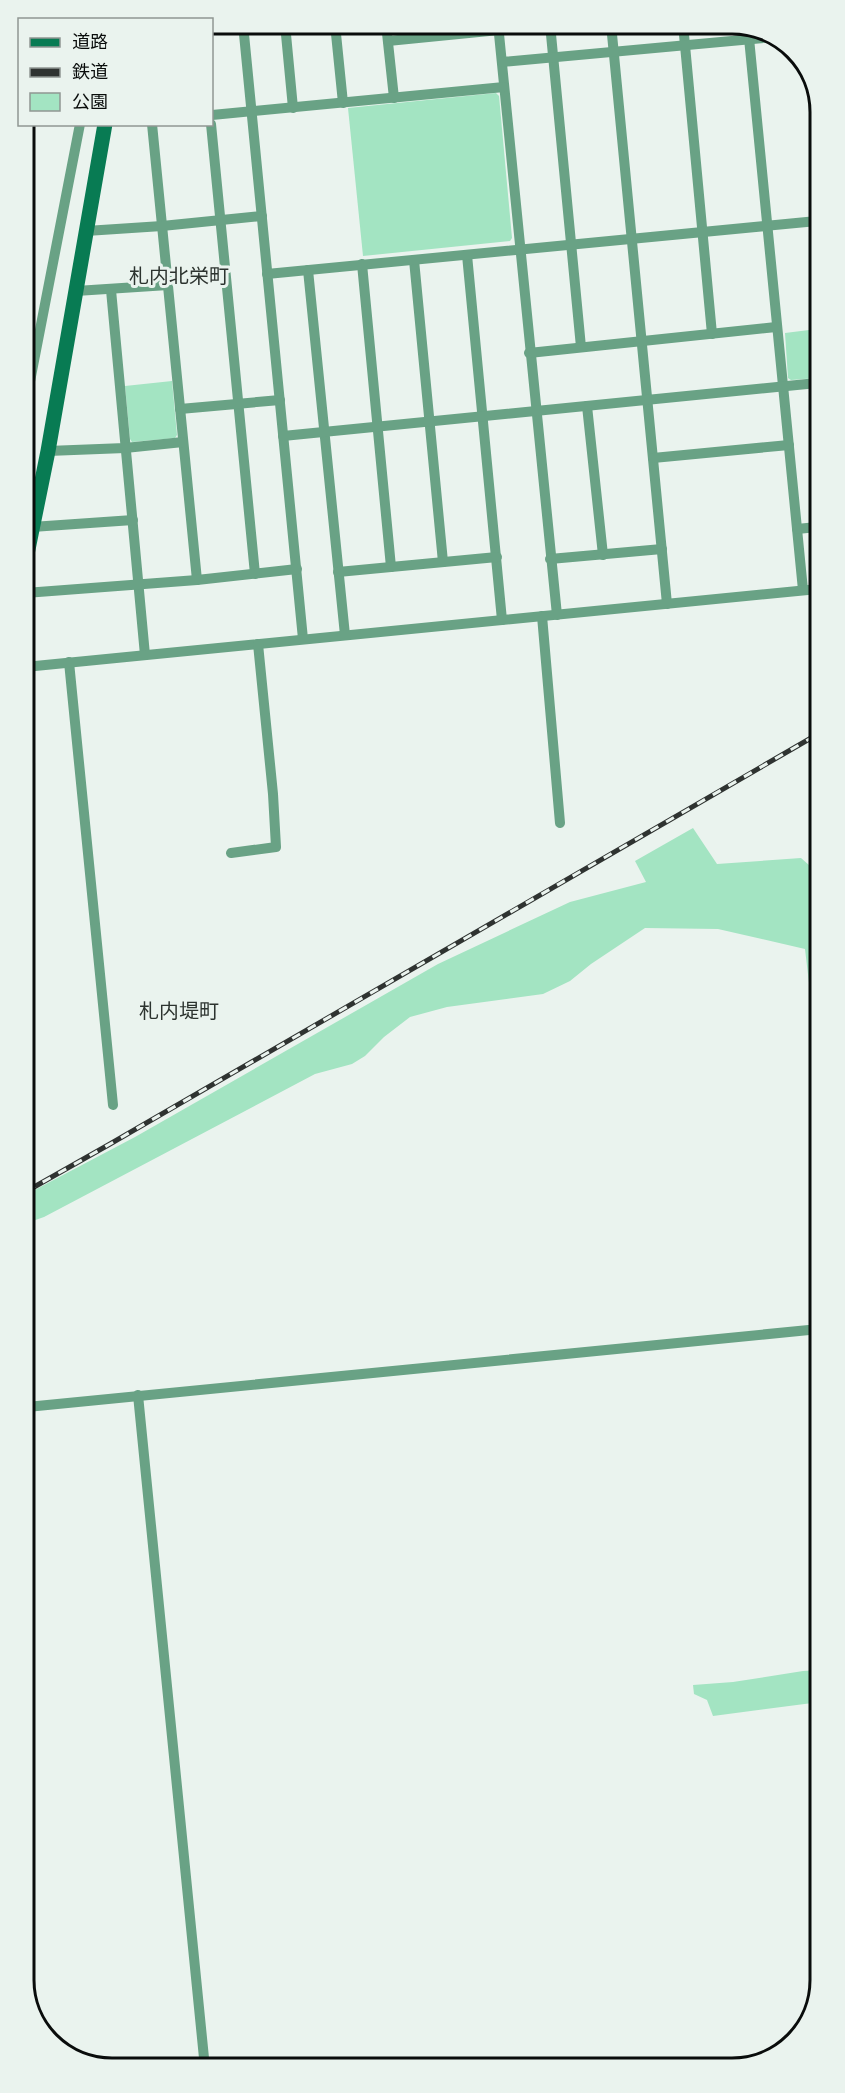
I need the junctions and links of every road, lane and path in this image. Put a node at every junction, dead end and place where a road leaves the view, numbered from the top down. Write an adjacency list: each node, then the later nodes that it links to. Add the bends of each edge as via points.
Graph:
1 (244, 35): 22 (street)
2 (286, 35): 21 (street)
3 (336, 35): 20 (street)
4 (387, 35): 13 (street)
5 (435, 35): 13 (street)
6 (499, 35): 17 (street)
7 (551, 35): 16 (street)
8 (612, 35): 15 (street)
9 (684, 35): 14 (street)
10 (749, 36): 12 (street)
11 (758, 39): 12 (street)
12 (749, 40): 14 (street); 32 (street)
13 (388, 41): 19 (street)
14 (685, 46): 15 (street); 34 (street)
15 (613, 52): 16 (street); 35 (street)
16 (553, 58): 17 (street); 36 (street)
17 (502, 62): 18 (street)
18 (504, 87): 19 (street); 37 (street)
19 (394, 98): 20 (street)
20 (343, 103): 21 (street)
21 (293, 108): 22 (street)
22 (252, 112): 23 (street); 28 (street)
23 (213, 116)
24 (81, 126): 51 (street)
25 (105, 126): 33 (street)
26 (152, 126): 31 (street)
27 (212, 126): 29 (street)
28 (262, 216): 29 (street); 42 (street)
29 (221, 221): 31 (street); 56 (street)
30 (810, 222): 32 (street)
31 (162, 226): 33 (street); 43 (street)
32 (768, 226): 34 (street); 46 (street)
33 (86, 231): 45 (street)
34 (702, 232): 35 (street); 47 (street)
35 (631, 239): 36 (street); 48 (street)
36 (572, 245): 37 (street); 49 (street)
37 (520, 250): 38 (street); 50 (street)
38 (467, 255): 39 (street); 60 (street)
39 (414, 260): 40 (street); 61 (street)
40 (362, 264): 41 (street); 62 (street)
41 (308, 270): 42 (street); 63 (street)
42 (267, 274): 54 (street)
43 (168, 285): 44 (street); 58 (street)
44 (111, 290): 45 (street); 67 (street)
45 (76, 291): 68 (street)
46 (776, 327): 47 (street); 53 (street)
47 (712, 334): 48 (street)
48 (641, 341): 49 (street); 55 (street)
49 (581, 347): 50 (street)
50 (529, 352): 59 (street)
51 (35, 356)
52 (810, 384): 53 (street)
53 (783, 387): 55 (street); 66 (street)
54 (280, 400): 56 (street); 64 (street)
55 (647, 400): 57 (street); 69 (street)
56 (238, 404): 58 (street); 83 (street)
57 (587, 406): 59 (street); 76 (street)
58 (180, 409): 65 (street)
59 (536, 411): 60 (street); 78 (street)
60 (483, 416): 61 (street); 77 (street)
61 (430, 421): 62 (street); 79 (street)
62 (377, 427): 63 (street); 80 (street)
63 (324, 432): 64 (street); 82 (street)
64 (283, 436): 81 (street)
65 (183, 442): 67 (street); 84 (street)
66 (789, 445): 69 (street); 74 (street)
67 (125, 448): 68 (street); 71 (street)
68 (48, 451): 70 (street)
69 (653, 458): 75 (street)
70 (35, 513)
71 (133, 520): 72 (street); 85 (street)
72 (35, 527)
73 (810, 528): 74 (street)
74 (797, 529): 86 (street)
75 (662, 549): 76 (street); 89 (street)
76 (603, 555): 78 (street)
77 (497, 557): 79 (street); 92 (street)
78 (550, 559): 90 (street)
79 (443, 562): 80 (street)
80 (391, 567): 82 (street)
81 (297, 569): 83 (street); 94 (street)
82 (338, 572): 93 (street)
83 (255, 574): 84 (street)
84 (197, 580): 85 (street)
85 (138, 585): 88 (street); 96 (street)
86 (803, 590): 87 (street); 89 (street)
87 (810, 590)
88 (35, 592)
89 (667, 604): 90 (street)
90 (557, 615): 91 (street)
91 (542, 616): 92 (street); 99 (street)
92 (502, 620): 93 (street)
93 (345, 635): 94 (street)
94 (303, 639): 95 (street)
95 (258, 644): 96 (street); 100 (street, via 276,847)
96 (145, 655): 97 (street)
97 (69, 662): 98 (street); 101 (street)
98 (35, 666)
99 (560, 823)
100 (231, 853)
101 (113, 1105)
102 (810, 1330): 103 (street)
103 (138, 1395): 104 (street); 105 (street)
104 (35, 1406)
105 (204, 2058)

